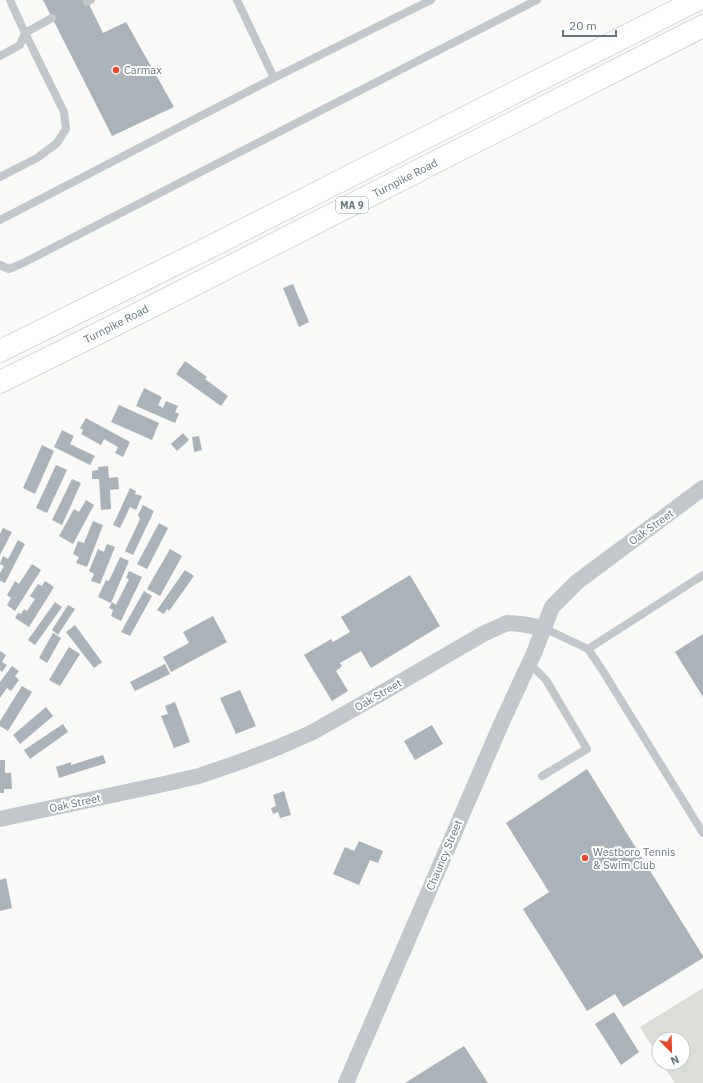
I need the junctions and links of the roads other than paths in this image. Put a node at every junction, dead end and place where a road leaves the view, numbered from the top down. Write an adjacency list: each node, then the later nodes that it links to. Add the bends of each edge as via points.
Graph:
1 (10, 0): 8 (lane)
2 (237, 0): 10 (lane)
3 (431, 0): 10 (lane)
4 (537, 0): 13 (lane, via 9,270)
5 (697, 0): 14 (highway, MA 9)
6 (52, 18): 8 (lane)
7 (703, 26): 15 (highway, Turnpike Road / MA 9)
8 (25, 33): 9 (lane, via 20,44); 11 (lane, via 64,112 66,129 57,143 37,158)
9 (0, 56)
10 (274, 78): 12 (lane)
11 (0, 177)
12 (0, 220)
13 (0, 265)
14 (0, 351)
15 (0, 382)
16 (703, 488): 18 (street, Oak Street, via 577,582 552,607)
17 (703, 574): 19 (lane)
18 (544, 628): 19 (lane); 20 (street, Chauncy Street); 22 (street, Oak Street, via 507,623 495,628 311,732 237,763 199,776)
19 (588, 649): 23 (lane)
20 (529, 663): 21 (lane, via 546,680 587,750); 24 (street, Chauncy Street)
21 (542, 776)
22 (0, 819)
23 (703, 833)
24 (346, 1083)

